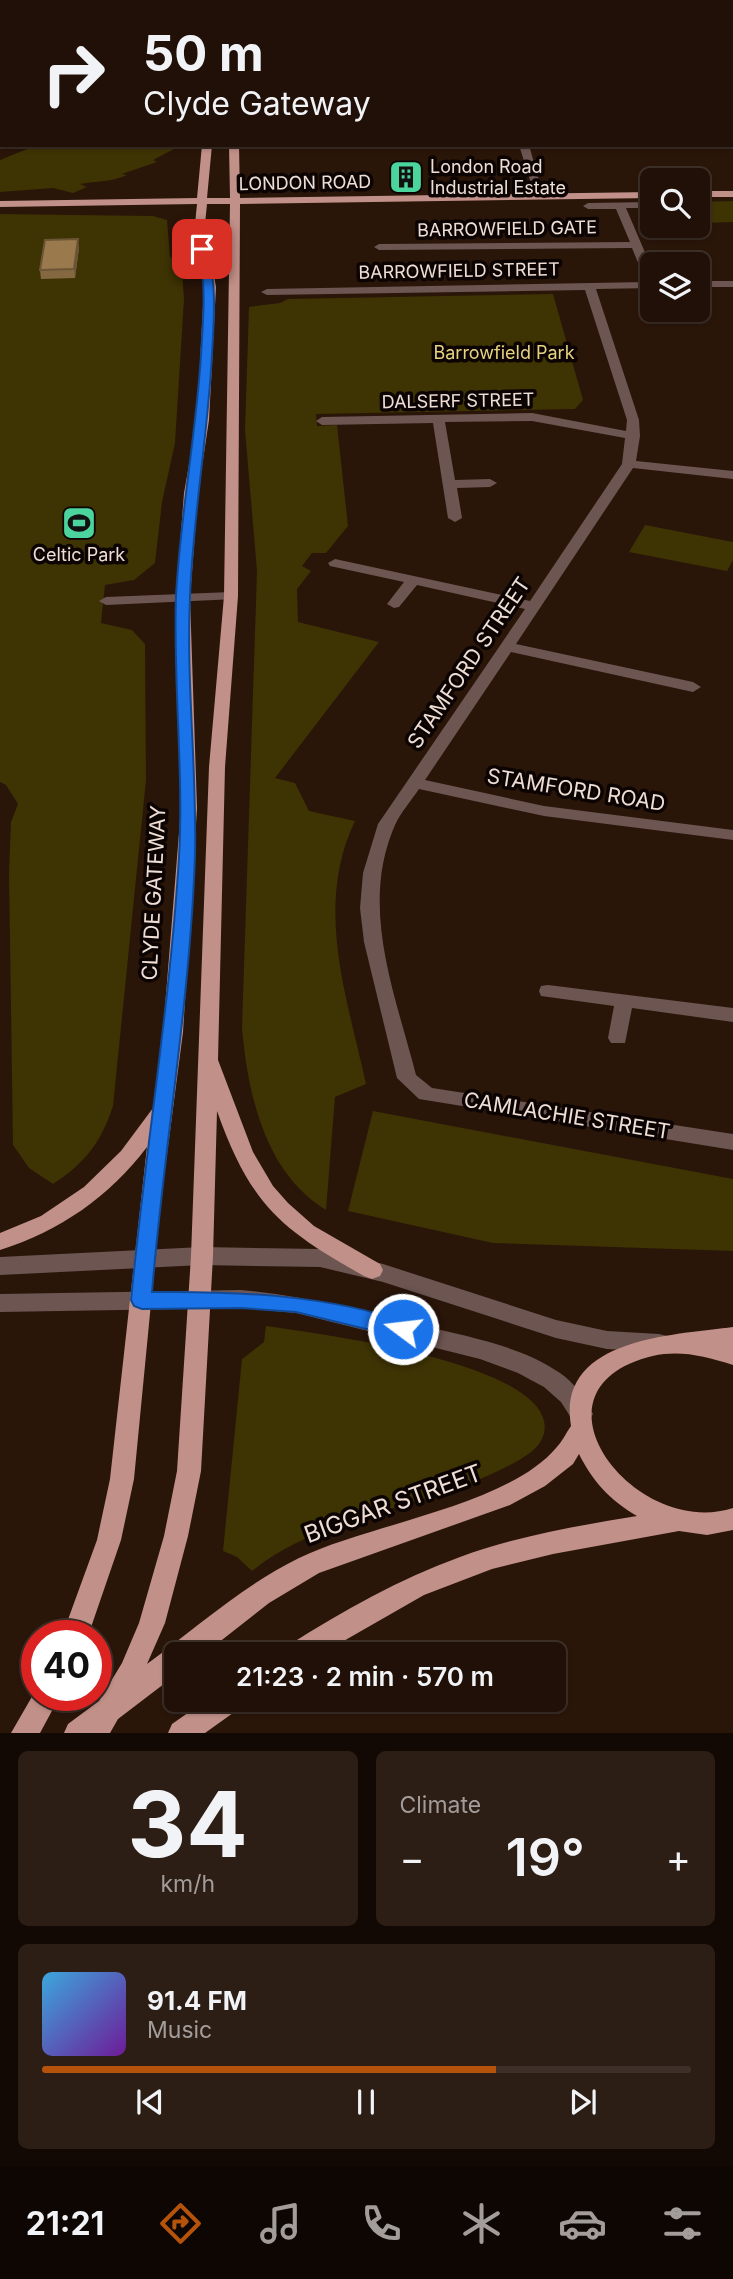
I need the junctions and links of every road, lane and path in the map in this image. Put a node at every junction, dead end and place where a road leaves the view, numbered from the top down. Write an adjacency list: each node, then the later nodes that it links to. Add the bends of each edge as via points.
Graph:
1 (207, 147): 8 (main road, CLYDE GATEWAY)
2 (234, 147): 9 (main road)
3 (525, 147): 7 (street)
4 (710, 194): 5 (main road)
5 (733, 194)
6 (640, 195): 7 (main road, LONDON ROAD)
7 (540, 196): 9 (main road, LONDON ROAD)
8 (201, 202): 9 (main road, LONDON ROAD); 10 (main road, LONDON ROAD); 33 (main road, CLYDE GATEWAY, via 202,249 210,287 203,420 191,493)
9 (235, 202): 32 (main road)
10 (0, 204)
11 (640, 205): 13 (street)
12 (588, 206): 13 (street)
13 (620, 206): 14 (street)
14 (636, 245): 15 (street, BARROWFIELD GATE); 16 (street)
15 (379, 247)
16 (640, 254)
17 (710, 284): 18 (street)
18 (733, 284)
19 (640, 285): 20 (street, BARROWFIELD STREET)
20 (589, 286): 21 (street, BARROWFIELD STREET); 24 (street, STAMFORD STREET, via 633,420)
21 (267, 292)
22 (438, 418): 23 (street, DALSERF STREET); 24 (street, DALSERF STREET, via 532,417); 28 (street)
23 (322, 421)
24 (634, 436): 25 (street, STAMFORD STREET)
25 (629, 464): 26 (street); 36 (street, STAMFORD STREET)
26 (733, 475)
27 (490, 483): 28 (street)
28 (449, 484): 29 (street)
29 (455, 518)
30 (335, 563): 31 (street)
31 (413, 580): 35 (street); 36 (street)
32 (231, 596): 33 (street); 45 (main road, via 218,767)
33 (183, 598): 34 (street); 47 (main road, CLYDE GATEWAY, via 187,855)
34 (106, 601)
35 (394, 604)
36 (533, 606): 37 (street, STAMFORD STREET)
37 (506, 646): 38 (street); 39 (street, STAMFORD STREET)
38 (693, 687)
39 (413, 783): 40 (street, STAMFORD ROAD, via 533,809); 46 (street, STAMFORD STREET, via 376,850 369,908 373,942)
40 (733, 835)
41 (548, 991): 42 (street)
42 (624, 1001): 43 (street); 44 (street)
43 (733, 1016)
44 (618, 1038)
45 (208, 1051): 50 (main road); 53 (main road, via 236,1137 259,1181 299,1226)
46 (407, 1078): 48 (street, CAMLACHIE STREET, via 426,1094)
47 (163, 1104): 49 (main road, via 141,1143 89,1196 54,1220); 51 (main road, CLYDE GATEWAY)
48 (733, 1142)
49 (0, 1242)
50 (202, 1256): 51 (street); 53 (street, via 320,1258); 54 (main road)
51 (145, 1258): 52 (street); 55 (main road, CLYDE GATEWAY)
52 (0, 1266)
53 (372, 1270): 59 (street, via 556,1329 607,1340)
54 (200, 1299): 55 (street); 61 (street, via 296,1304 482,1350 552,1380 569,1395); 70 (main road, via 188,1471 176,1536 152,1623)
55 (142, 1300): 56 (street); 66 (main road, CLYDE GATEWAY, via 122,1479 109,1540)
56 (0, 1303)
57 (733, 1336): 58 (main road)
58 (683, 1342): 59 (main road, BIGGAR STREET); 60 (main road)
59 (659, 1343): 61 (main road, BIGGAR STREET, via 612,1361 591,1385)
60 (733, 1356)
61 (581, 1422): 63 (main road, via 594,1466 608,1485 650,1514); 67 (main road, BIGGAR STREET, via 568,1453 528,1484 461,1513 356,1545 306,1566)
62 (733, 1519): 64 (main road)
63 (677, 1521): 64 (main road); 68 (main road, via 483,1561 386,1602)
64 (704, 1524): 65 (street)
65 (733, 1530)
66 (81, 1620)
67 (200, 1642)
68 (318, 1642)
69 (164, 1668): 70 (main road)
70 (112, 1707)
71 (38, 1711): 75 (main road)
72 (107, 1711): 76 (main road)
73 (110, 1711): 77 (main road)
74 (212, 1712): 78 (main road)
75 (25, 1733)
76 (78, 1733)
77 (96, 1733)
78 (182, 1733)

